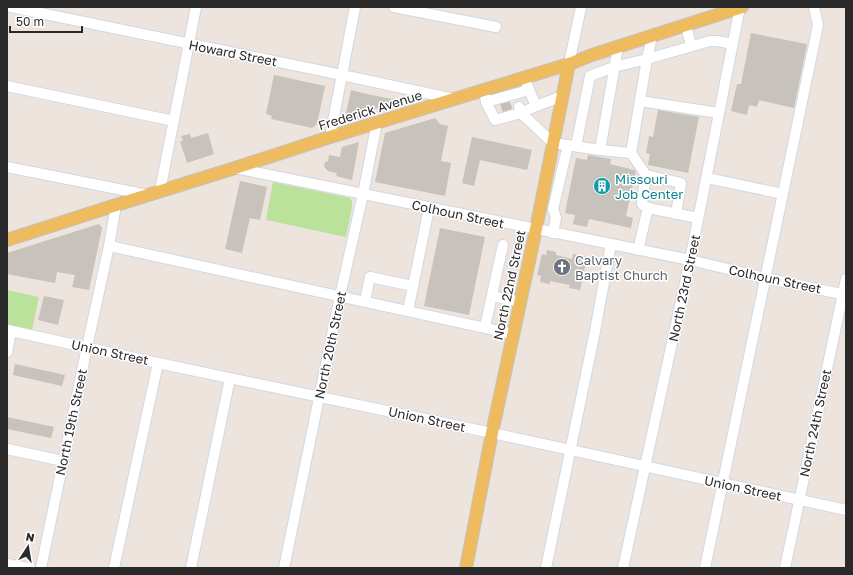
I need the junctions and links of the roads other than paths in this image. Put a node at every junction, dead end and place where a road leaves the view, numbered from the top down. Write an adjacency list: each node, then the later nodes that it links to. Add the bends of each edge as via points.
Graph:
1 (11, 7): 11 (street, Howard Street)
2 (196, 7): 11 (street)
3 (355, 7): 18 (street)
4 (394, 7): 9 (street)
5 (581, 7): 16 (street, North 22nd Street)
6 (741, 7): 8 (main road, Frederick Avenue); 12 (street, North 23rd Street)
7 (814, 7): 44 (street, via 818,26)
8 (686, 26): 10 (main road, Frederick Avenue); 13 (street)
9 (496, 27)
10 (652, 36): 14 (main road, Frederick Avenue); 15 (street)
11 (188, 44): 18 (street, Howard Street); 31 (street)
12 (733, 44): 13 (street, via 710,40); 30 (street, North 23rd Street)
13 (692, 46): 15 (street)
14 (618, 47): 16 (main road, Frederick Avenue); 17 (street)
15 (648, 59): 17 (street); 25 (street)
16 (569, 64): 19 (main road, Frederick Avenue); 23 (main road, North 22nd Street)
17 (614, 67): 35 (street, via 590,76); 36 (street)
18 (342, 75): 24 (street, Howard Street); 33 (street)
19 (525, 78): 21 (main road, Frederick Avenue); 22 (street)
20 (7, 86): 31 (street)
21 (484, 90): 24 (main road, Frederick Avenue); 26 (street)
22 (529, 90): 27 (street); 29 (street)
23 (563, 96): 29 (street); 34 (main road, North 22nd Street)
24 (454, 99): 32 (main road, Frederick Avenue)
25 (640, 101): 30 (street); 37 (street)
26 (486, 102): 28 (street); 28 (street, via 495,120)
27 (517, 103): 28 (street); 28 (street); 29 (street); 34 (street)
28 (506, 106)
29 (536, 106)
30 (720, 113): 41 (street, North 23rd Street)
31 (174, 121): 42 (street)
32 (377, 122): 33 (main road, Frederick Avenue); 43 (street, North 20th Street)
33 (330, 137): 39 (main road, Frederick Avenue)
34 (553, 143): 35 (street); 51 (main road, North 22nd Street)
35 (572, 146): 36 (street); 52 (street, via 553,209 556,218)
36 (600, 150): 37 (street)
37 (631, 153): 40 (street)
38 (7, 167): 45 (street)
39 (235, 168): 42 (main road, Frederick Avenue); 43 (street, Colhoun Street)
40 (646, 175): 48 (street, via 642,204); 49 (street, via 681,183)
41 (706, 178): 44 (street); 50 (street, North 23rd Street)
42 (160, 191): 45 (main road, Frederick Avenue)
43 (363, 194): 47 (street, Colhoun Street); 63 (street, North 20th Street)
44 (783, 194): 59 (street)
45 (148, 195): 46 (main road, Frederick Avenue)
46 (116, 205): 53 (main road, Frederick Avenue); 56 (street, North 19th Street)
47 (429, 208): 51 (street, Colhoun Street); 61 (street)
48 (648, 208): 49 (street); 57 (street)
49 (676, 214): 50 (street)
50 (698, 218): 58 (street, North 23rd Street)
51 (536, 229): 52 (street, Colhoun Street); 66 (main road, North 22nd Street)
52 (553, 233): 54 (street, Colhoun Street)
53 (7, 240)
54 (611, 244): 57 (street, Colhoun Street); 78 (street)
55 (503, 245): 64 (street)
56 (109, 246): 63 (street); 71 (street, North 19th Street)
57 (638, 250): 58 (street, Colhoun Street)
58 (690, 260): 59 (street, Colhoun Street); 80 (street, North 23rd Street)
59 (765, 278): 62 (street, Colhoun Street); 81 (street)
60 (846, 279): 62 (street, North 24th Street)
61 (413, 286): 65 (street, via 370,277); 67 (street)
62 (844, 294): 82 (street, North 24th Street)
63 (340, 296): 65 (street); 75 (street, North 20th Street)
64 (492, 296): 66 (street); 68 (street)
65 (365, 301): 67 (street)
66 (520, 302): 70 (main road, North 22nd Street)
67 (408, 311): 68 (street)
68 (485, 328): 70 (street)
69 (9, 330): 71 (street, Union Street); 72 (street)
70 (513, 334): 76 (main road, North 22nd Street)
71 (86, 347): 73 (street, Union Street); 79 (street, North 19th Street)
72 (7, 352)
73 (158, 363): 74 (street, Union Street); 87 (street)
74 (230, 378): 75 (street, Union Street); 88 (street)
75 (319, 397): 76 (street, Union Street); 89 (street, North 20th Street)
76 (492, 433): 78 (street, Union Street); 90 (main road, North 22nd Street)
77 (7, 449): 79 (street)
78 (570, 450): 80 (street, Union Street); 91 (street)
79 (63, 461): 86 (street, North 19th Street)
80 (645, 467): 81 (street, Union Street); 92 (street, North 23rd Street)
81 (722, 484): 82 (street, Union Street); 93 (street)
82 (799, 500): 83 (street, Union Street); 94 (street, North 24th Street)
83 (846, 510)
84 (7, 564): 85 (street)
85 (28, 568)
86 (41, 568)
87 (114, 568)
88 (190, 568)
89 (284, 568)
90 (466, 568)
91 (546, 568)
92 (623, 568)
93 (705, 568)
94 (785, 568)

